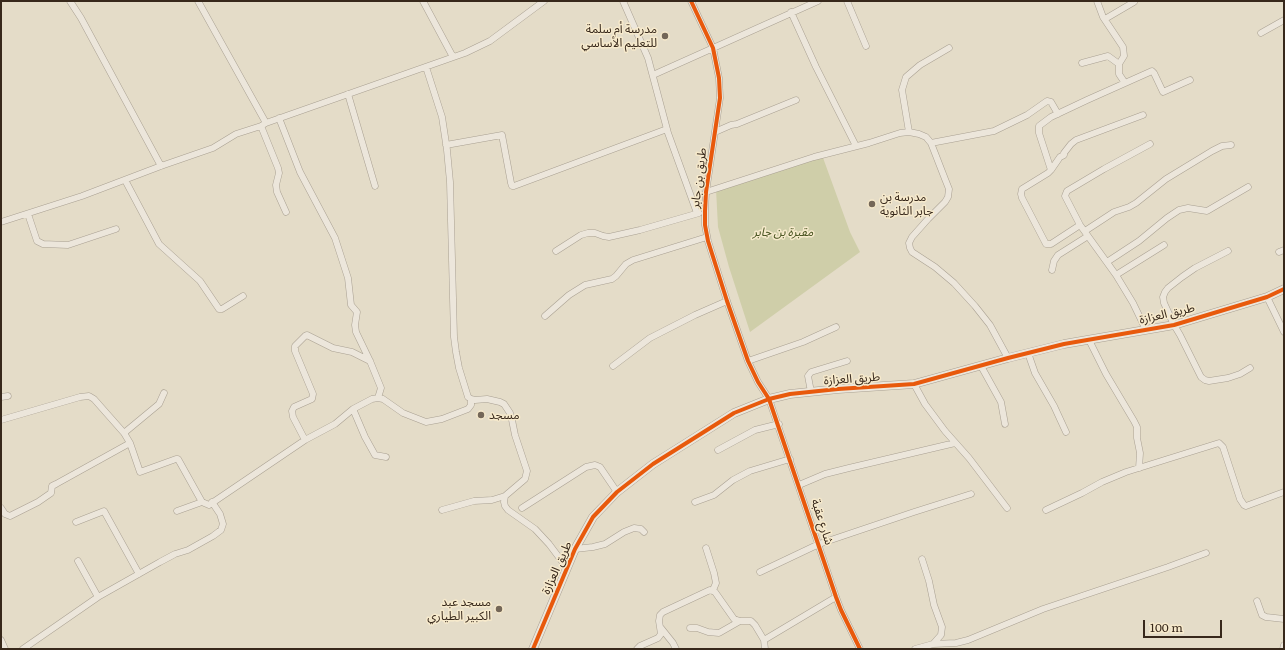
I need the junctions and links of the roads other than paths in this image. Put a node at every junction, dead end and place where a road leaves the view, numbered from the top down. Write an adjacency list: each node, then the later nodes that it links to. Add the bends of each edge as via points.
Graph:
1 (70, 1): 39 (street)
2 (198, 1): 30 (street)
3 (423, 1): 18 (street)
4 (544, 1): 18 (street, via 490,41)
5 (624, 1): 22 (street)
6 (692, 1): 16 (street, طريق بن جابر)
7 (818, 1): 11 (street)
8 (847, 1): 15 (street)
9 (1097, 1): 12 (street)
10 (1134, 2): 12 (street)
11 (791, 12): 16 (street); 38 (street)
12 (1105, 19): 20 (street, via 1123,47 1124,56)
13 (1284, 20): 14 (street)
14 (1261, 33)
15 (866, 46)
16 (713, 48): 22 (street); 32 (street, طريق بن جابر, via 720,89)
17 (949, 48): 33 (street, via 920,65 906,78 902,90)
18 (454, 57): 21 (street)
19 (1082, 63): 20 (street, via 1108,56)
20 (1119, 64): 24 (street, via 1119,74)
21 (426, 67): 25 (street); 37 (street, via 442,117)
22 (653, 75): 31 (street)
23 (1190, 80): 24 (street, via 1165,92 1162,91 1152,71)
24 (1125, 83): 27 (street)
25 (348, 94): 29 (street); 42 (street)
26 (796, 100): 32 (street)
27 (1058, 114): 34 (street, via 1051,102 1047,101 1027,115 994,131); 40 (street, via 1038,128)
28 (1143, 115): 40 (street, via 1076,140)
29 (279, 118): 30 (street); 72 (street, via 300,172 335,238 356,312 356,332)
30 (264, 124): 39 (street, via 236,134 213,148); 46 (street, via 278,168 277,192)
31 (667, 129): 37 (street, via 514,186 511,184 502,135); 47 (street)
32 (715, 132): 44 (street, طريق بن جابر)
33 (909, 132): 34 (street, via 926,137); 38 (street)
34 (931, 143): 71 (street, via 948,189 948,197 912,237 909,242 910,248 954,283 975,306 990,325)
35 (1150, 144): 50 (street, via 1067,191 1066,199)
36 (1231, 144): 52 (street, via 1212,151 1166,180 1136,203 1114,212)
37 (446, 146): 83 (street, via 456,352 468,397)
38 (856, 146): 44 (street)
39 (161, 166): 41 (street)
40 (1051, 170): 50 (street, via 1021,192 1043,241 1051,244)
41 (125, 180): 48 (street); 61 (street, via 160,244 200,281 219,309)
42 (375, 186)
43 (1248, 187): 57 (street, via 1207,211 1188,208 1179,210)
44 (706, 192): 45 (street, طريق بن جابر)
45 (705, 211): 47 (street); 53 (street, طريق بن جابر, via 704,225)
46 (286, 212)
47 (697, 213): 55 (street, via 610,237 588,233)
48 (28, 214): 49 (street); 51 (street, via 37,241 43,244 68,245)
49 (1, 222)
50 (1080, 225): 52 (street)
51 (116, 229)
52 (1087, 233): 57 (street); 58 (street, via 1058,255)
53 (707, 237): 63 (street, طريق بن جابر); 64 (street, via 633,260 616,276 585,286 569,295)
54 (1164, 245): 59 (street)
55 (556, 251)
56 (1228, 251): 65 (street, via 1191,271 1165,292 1164,303)
57 (1107, 262): 59 (street)
58 (1052, 270)
59 (1116, 275): 67 (street)
60 (1284, 289): 62 (street, طريق العزازة)
61 (243, 296)
62 (1267, 297): 65 (street, طريق العزازة); 68 (street)
63 (727, 301): 73 (street, طريق بن جابر); 75 (street, via 650,338)
64 (545, 316)
65 (1174, 325): 67 (street, طريق العزازة); 77 (street, via 1201,377 1205,380 1228,378)
66 (836, 327): 73 (street, via 803,342)
67 (1146, 330): 69 (street, طريق العزازة)
68 (1284, 332)
69 (1089, 340): 70 (street, طريق العزازة); 96 (street, via 1137,427)
70 (1028, 353): 71 (street, طريق العزازة); 88 (street)
71 (1008, 358): 76 (street, طريق العزازة)
72 (370, 361): 81 (street, via 381,388); 90 (street, via 352,352 333,348 307,335 294,346 313,394 312,399 294,407 292,411)
73 (748, 361): 82 (street, طريق بن جابر, via 758,382)
74 (847, 362): 79 (street, via 811,372 808,376)
75 (613, 366)
76 (981, 366): 78 (street, طريق العزازة); 87 (street, via 1001,402)
77 (1250, 368)
78 (914, 384): 79 (street, طريق العزازة); 92 (street, via 925,404)
79 (811, 392): 82 (street, طريق العزازة)
80 (164, 393): 89 (street, via 159,404)
81 (378, 398): 83 (street, via 403,413 426,422 468,409); 84 (street)
82 (770, 398): 86 (street, شارع عقبة); 98 (street, طريق العزازة, via 734,414 653,464)
83 (471, 399): 101 (street, via 500,402 510,413 527,471 526,479)
84 (353, 410): 90 (street, via 335,424); 94 (street, via 375,455)
85 (1, 420): 89 (street, via 89,396)
86 (779, 424): 93 (street, via 755,430); 95 (street, شارع عقبة)
87 (1005, 424)
88 (1066, 432)
89 (124, 433): 91 (street)
90 (305, 440): 103 (street)
91 (130, 443): 102 (street, via 140,472 178,459); 105 (street, via 52,486 51,493 38,502 10,516)
92 (955, 443): 97 (street, via 825,474); 107 (street)
93 (718, 450)
94 (386, 457)
95 (790, 459): 97 (street, شارع عقبة); 104 (street, via 750,471 714,495)
96 (1139, 468): 99 (street, via 1219,443 1223,446 1244,505); 109 (street, via 1102,482)
97 (799, 485): 113 (street, شارع عقبة)
98 (616, 492): 106 (street, via 600,466 595,465 586,467); 115 (street, طريق العزازة, via 593,517)
99 (1284, 492)
100 (971, 494): 113 (street)
101 (505, 496): 108 (street); 119 (street, via 504,502 508,510 535,530)
102 (202, 502): 103 (street, via 209,505); 110 (street)
103 (212, 502): 121 (street, via 220,514 223,524 221,530 188,550 175,554)
104 (695, 502)
105 (1, 508)
106 (522, 508)
107 (1006, 508)
108 (442, 510)
109 (1046, 510)
110 (177, 511)
111 (76, 522): 121 (street, via 104,510)
112 (644, 532): 115 (street, via 634,528 604,544)
113 (819, 544): 120 (street); 124 (street, شارع عقبة)
114 (706, 548): 122 (street, via 716,583)
115 (575, 549): 119 (street, طريق العزازة)
116 (1206, 553): 132 (street, via 1043,609 968,640)
117 (922, 559): 132 (street, via 942,626 941,635)
118 (78, 561): 123 (street)
119 (567, 568): 136 (street, طريق العزازة)
120 (760, 572)
121 (138, 574): 123 (street)
122 (713, 590): 127 (street, via 734,619); 128 (street, via 663,612 659,621)
123 (98, 597): 135 (street)
124 (836, 597): 131 (street); 140 (street, شارع عقبة)
125 (1257, 601): 126 (street, via 1262,615)
126 (1284, 619)
127 (740, 621): 129 (street, via 719,633); 131 (street, via 751,621)
128 (661, 628): 137 (street, via 658,638); 138 (street)
129 (690, 628)
130 (1, 640): 134 (street)
131 (764, 640): 139 (street)
132 (933, 644): 141 (street)
133 (1284, 645): 142 (street)
134 (4, 649)
135 (22, 649)
136 (533, 649)
137 (636, 649)
138 (676, 649)
139 (765, 649)
140 (860, 649)
141 (915, 649)
142 (1283, 649)

